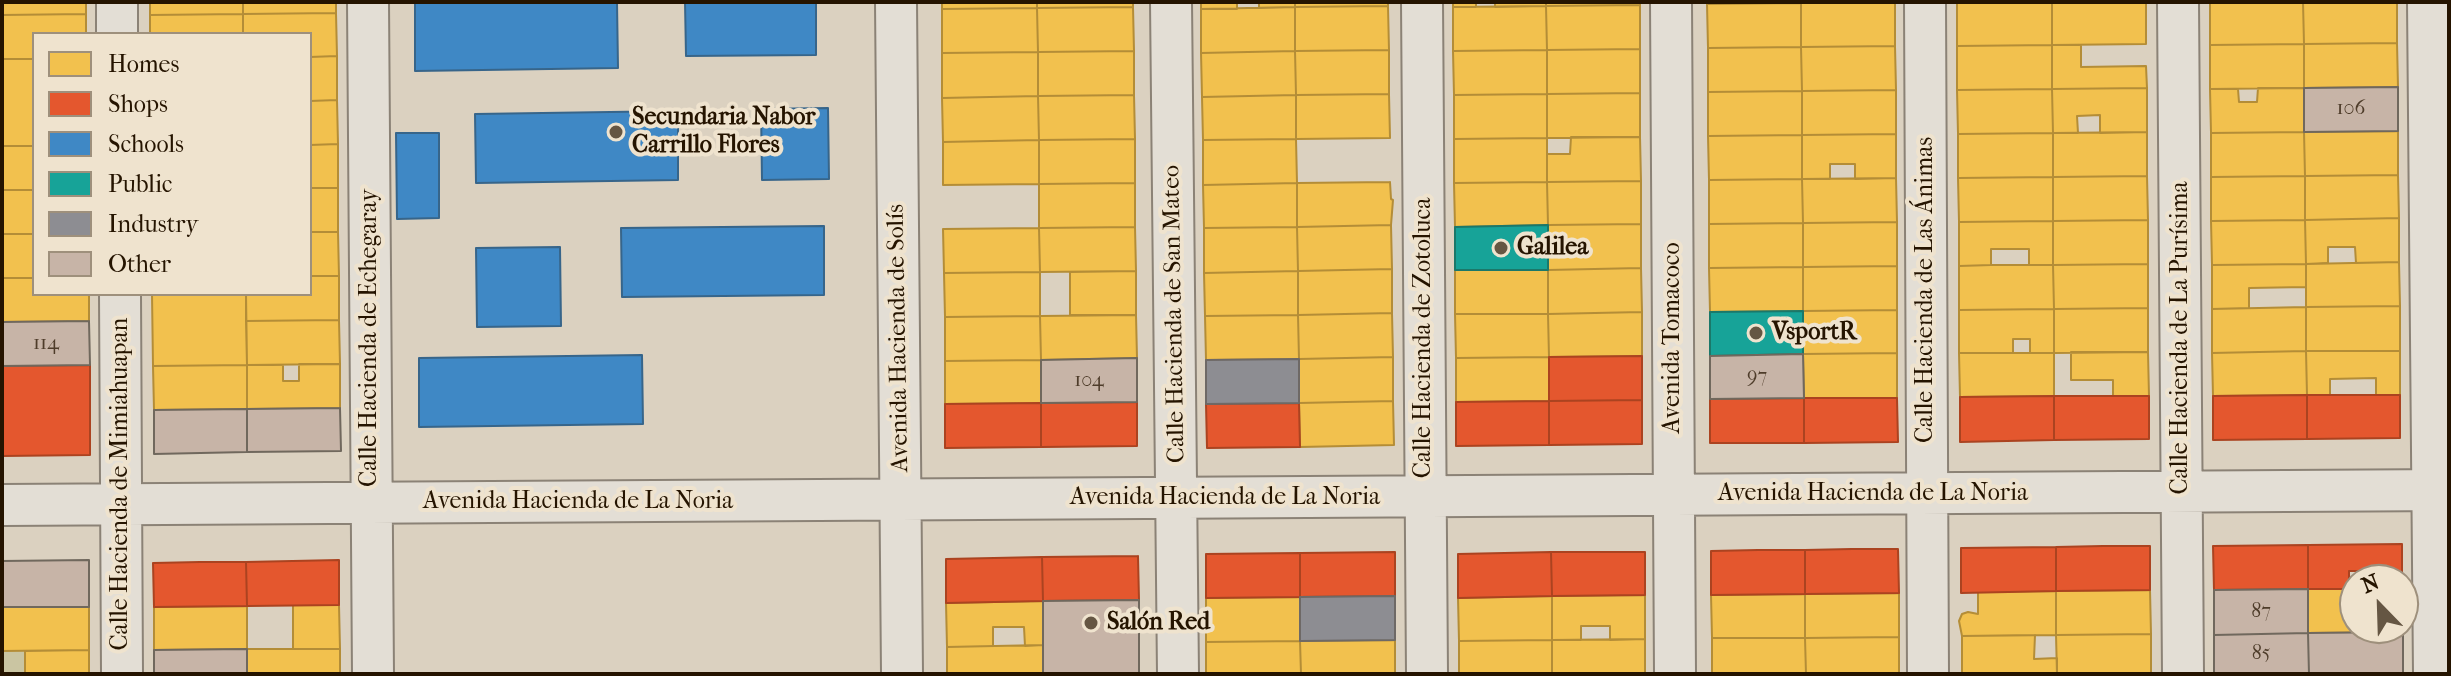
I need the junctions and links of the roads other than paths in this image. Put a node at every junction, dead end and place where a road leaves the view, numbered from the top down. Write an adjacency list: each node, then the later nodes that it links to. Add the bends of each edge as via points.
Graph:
1 (117, 2): 10 (street)
2 (368, 2): 19 (street, Calle Hacienda de Echegaray)
3 (896, 2): 18 (street, Avenida Hacienda de Solís)
4 (1171, 2): 17 (street, Calle Hacienda de San Mateo)
5 (1422, 2): 16 (street, Calle Hacienda de Zotoluca)
6 (1671, 2): 15 (street, Avenida Tomacoco)
7 (1925, 2): 14 (street, Calle Hacienda de Las Ánimas)
8 (2178, 2): 13 (street, Calle Hacienda de La Purísima)
9 (2428, 2): 12 (street)
10 (117, 32)
11 (120, 296): 20 (street, Calle Hacienda de Mimiahuapan)
12 (2440, 490): 13 (street, Avenida Hacienda de La Noria); 30 (street)
13 (2182, 492): 14 (street, Avenida Hacienda de La Noria); 29 (street, Calle Hacienda de La Purísima)
14 (1928, 494): 15 (street, Avenida Hacienda de La Noria); 28 (street, Calle Hacienda de Las Ánimas)
15 (1674, 495): 16 (street, Avenida Hacienda de La Noria); 27 (street, Avenida Tomacoco)
16 (1425, 496): 17 (street, Avenida Hacienda de La Noria); 26 (street, Calle Hacienda de Zotoluca)
17 (1177, 498): 18 (street, Avenida Hacienda de La Noria); 25 (street, Calle Hacienda de San Mateo)
18 (900, 500): 19 (street, Avenida Hacienda de La Noria); 24 (street, Avenida Hacienda de Solís)
19 (371, 503): 20 (street, Avenida Hacienda de La Noria); 23 (street, Calle Hacienda de Echegaray)
20 (122, 504): 21 (street, Avenida Hacienda de La Noria); 22 (street, Calle Hacienda de Mimiahuapan)
21 (2, 505)
22 (122, 674)
23 (373, 674)
24 (902, 674)
25 (1178, 674)
26 (1427, 674)
27 (1675, 674)
28 (1928, 674)
29 (2183, 674)
30 (2434, 674)

